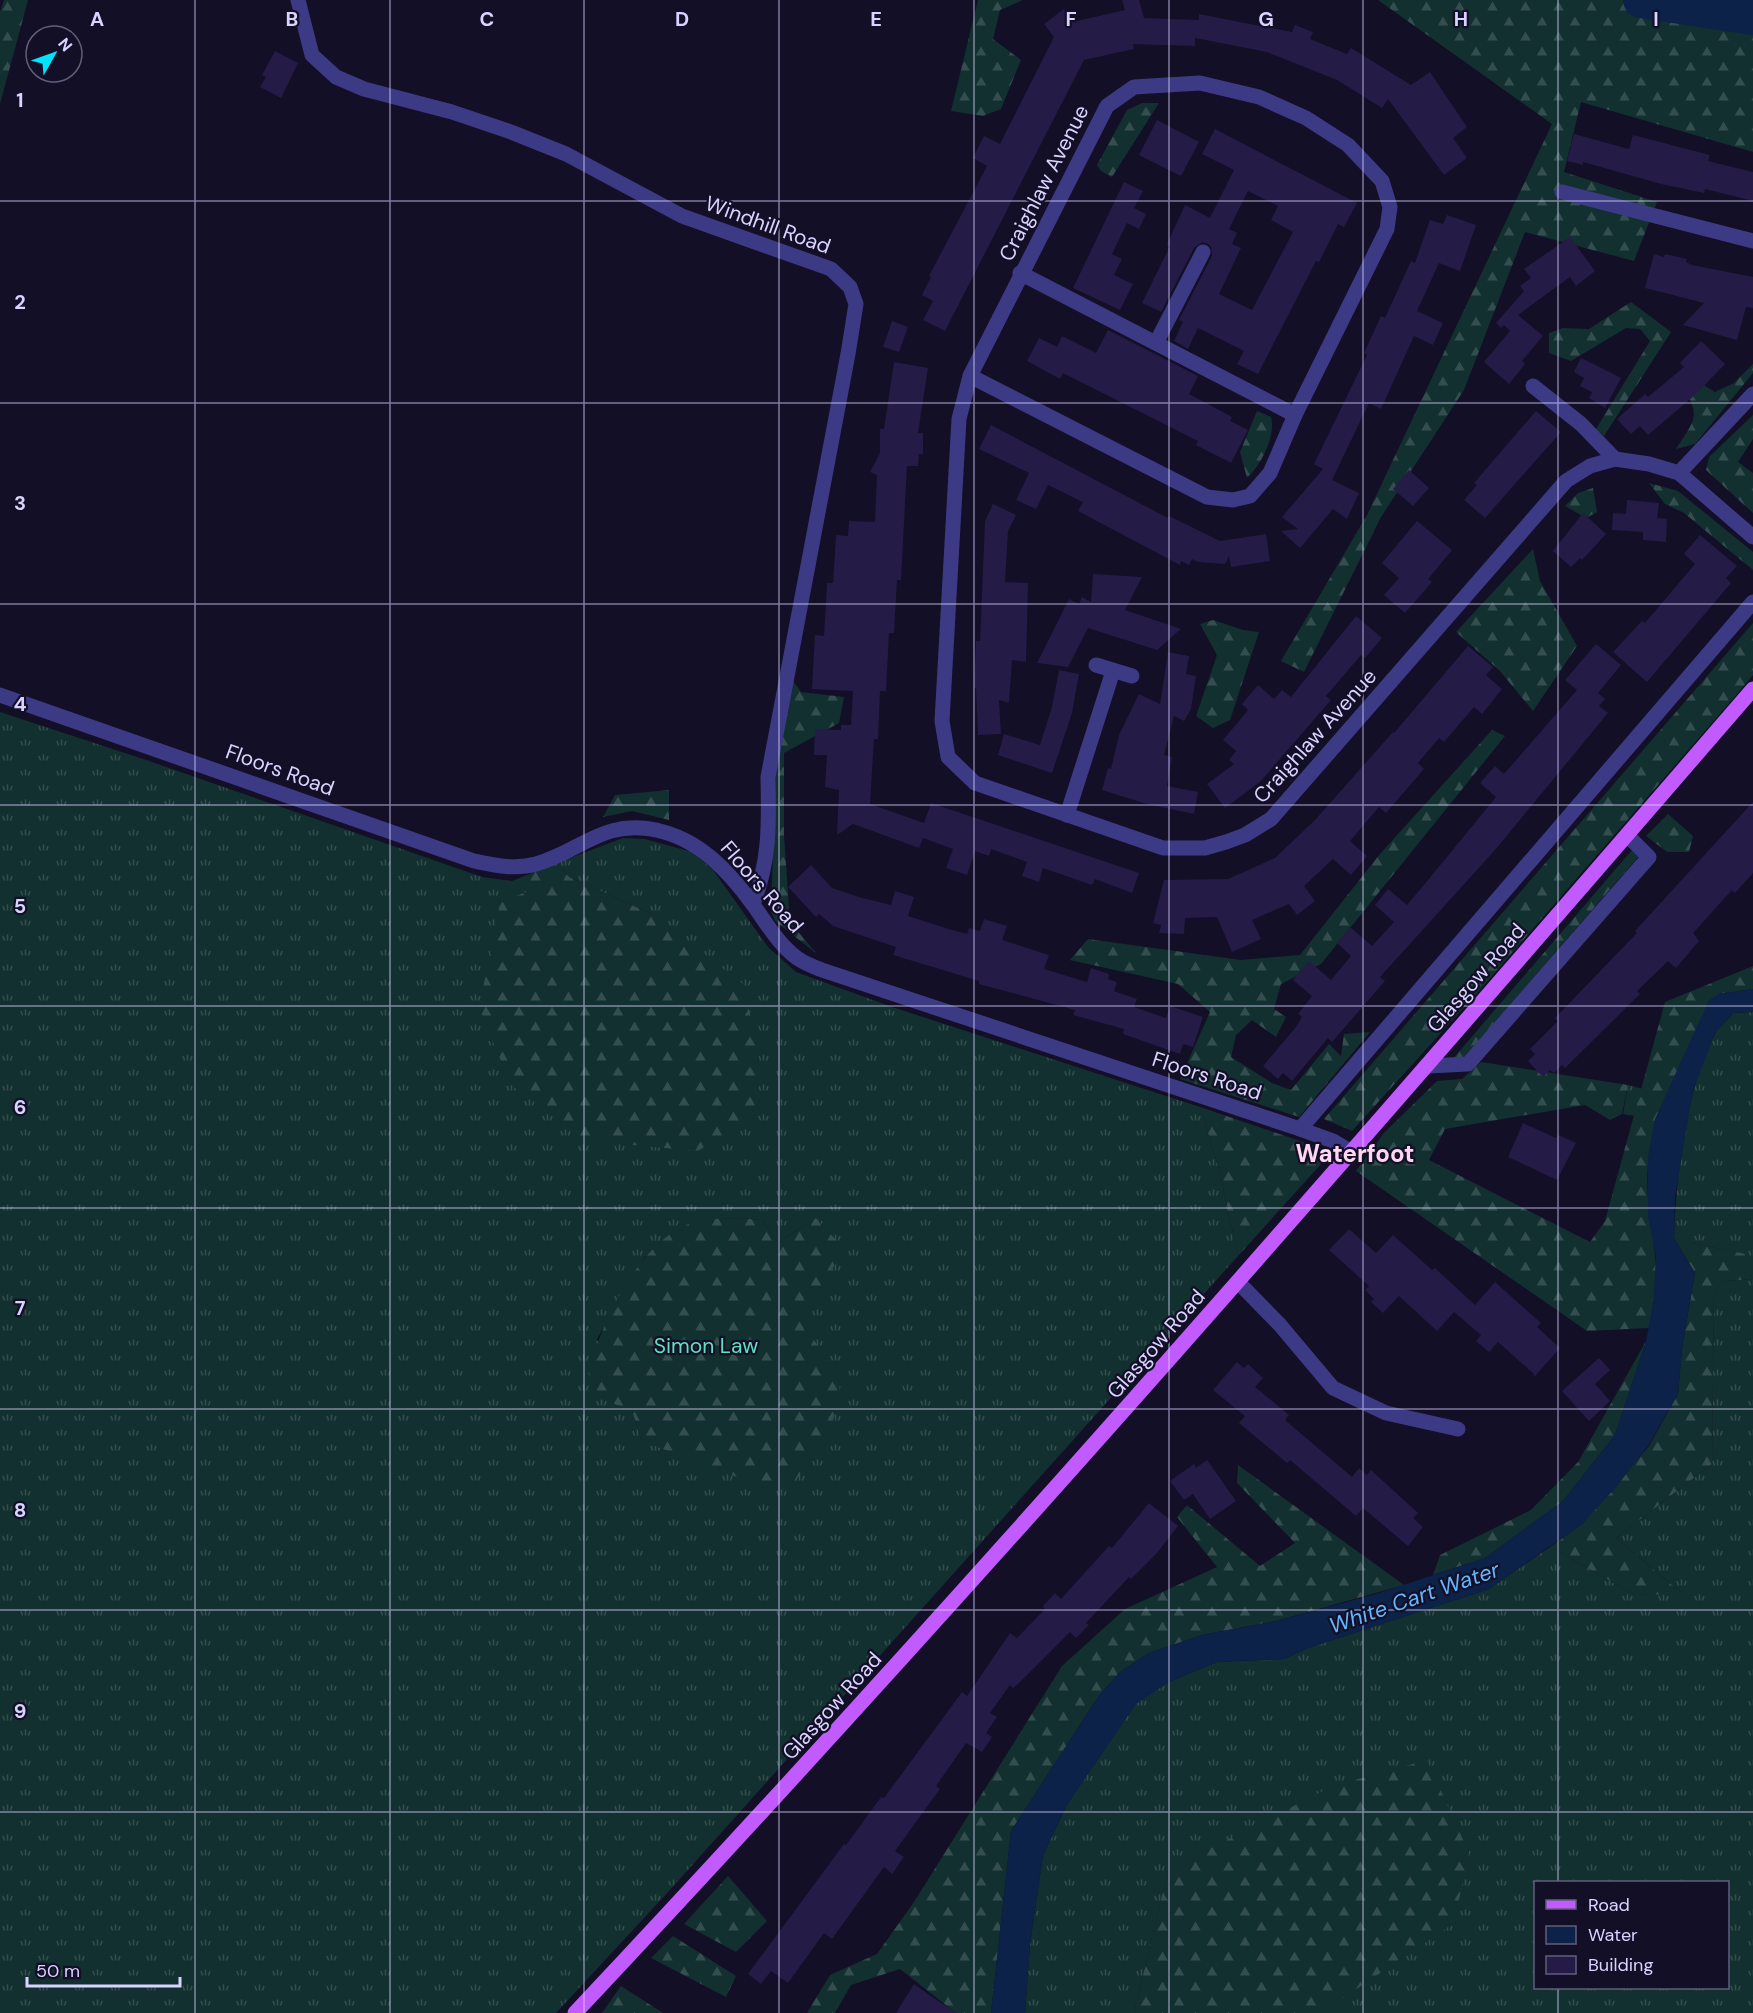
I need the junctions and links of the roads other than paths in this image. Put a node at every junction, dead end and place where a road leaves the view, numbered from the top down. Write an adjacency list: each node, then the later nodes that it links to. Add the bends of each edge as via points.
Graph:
1 (298, 0): 22 (street, Windhill Road, via 312,56 336,77 363,89 452,112 566,154 682,216 831,269 850,287 856,304 850,344 768,777 769,827 764,875)
2 (1562, 192): 3 (street)
3 (1753, 241)
4 (1203, 252): 6 (street)
5 (1020, 273): 6 (street); 7 (street, Craighlaw Avenue); 10 (street, Craighlaw Avenue, via 1107,106 1134,87 1200,83 1259,97 1306,118 1355,152 1382,181 1390,207 1387,229)
6 (1156, 343): 10 (street)
7 (970, 376): 10 (street, Craighlaw Avenue, via 1207,497 1233,500 1250,496 1270,473); 20 (street, Craighlaw Avenue, via 959,419 943,741 948,757 975,783)
8 (1533, 386): 11 (street, via 1581,424)
9 (1753, 394): 12 (street)
10 (1295, 415)
11 (1615, 459): 12 (street, Craighlaw Avenue); 20 (street, Craighlaw Avenue, via 1590,466 1566,481 1271,819 1226,842 1183,849 1163,848)
12 (1679, 473): 13 (street, Craighlaw Avenue)
13 (1753, 537)
14 (1753, 602): 24 (street, Glasgow Road)
15 (1096, 665): 16 (street)
16 (1113, 671): 17 (street); 20 (street)
17 (1132, 676)
18 (1753, 689): 21 (main road, Glasgow Road)
19 (0, 695): 22 (street, Floors Road, via 474,861 506,868 536,864 610,830 656,830 693,843 720,865)
20 (1067, 815)
21 (1627, 835): 23 (main road, Glasgow Road); 23 (street, via 1649,856 1468,1064)
22 (753, 904): 24 (street, Floors Road, via 771,932 798,959 822,970)
23 (1428, 1066): 25 (main road, Glasgow Road)
24 (1300, 1129): 25 (street, Floors Road)
25 (1353, 1153): 26 (main road, Glasgow Road)
26 (1239, 1283): 27 (street, via 1333,1388 1386,1413); 28 (main road, Glasgow Road, via 982,1572)
27 (1458, 1429)
28 (575, 2013)

